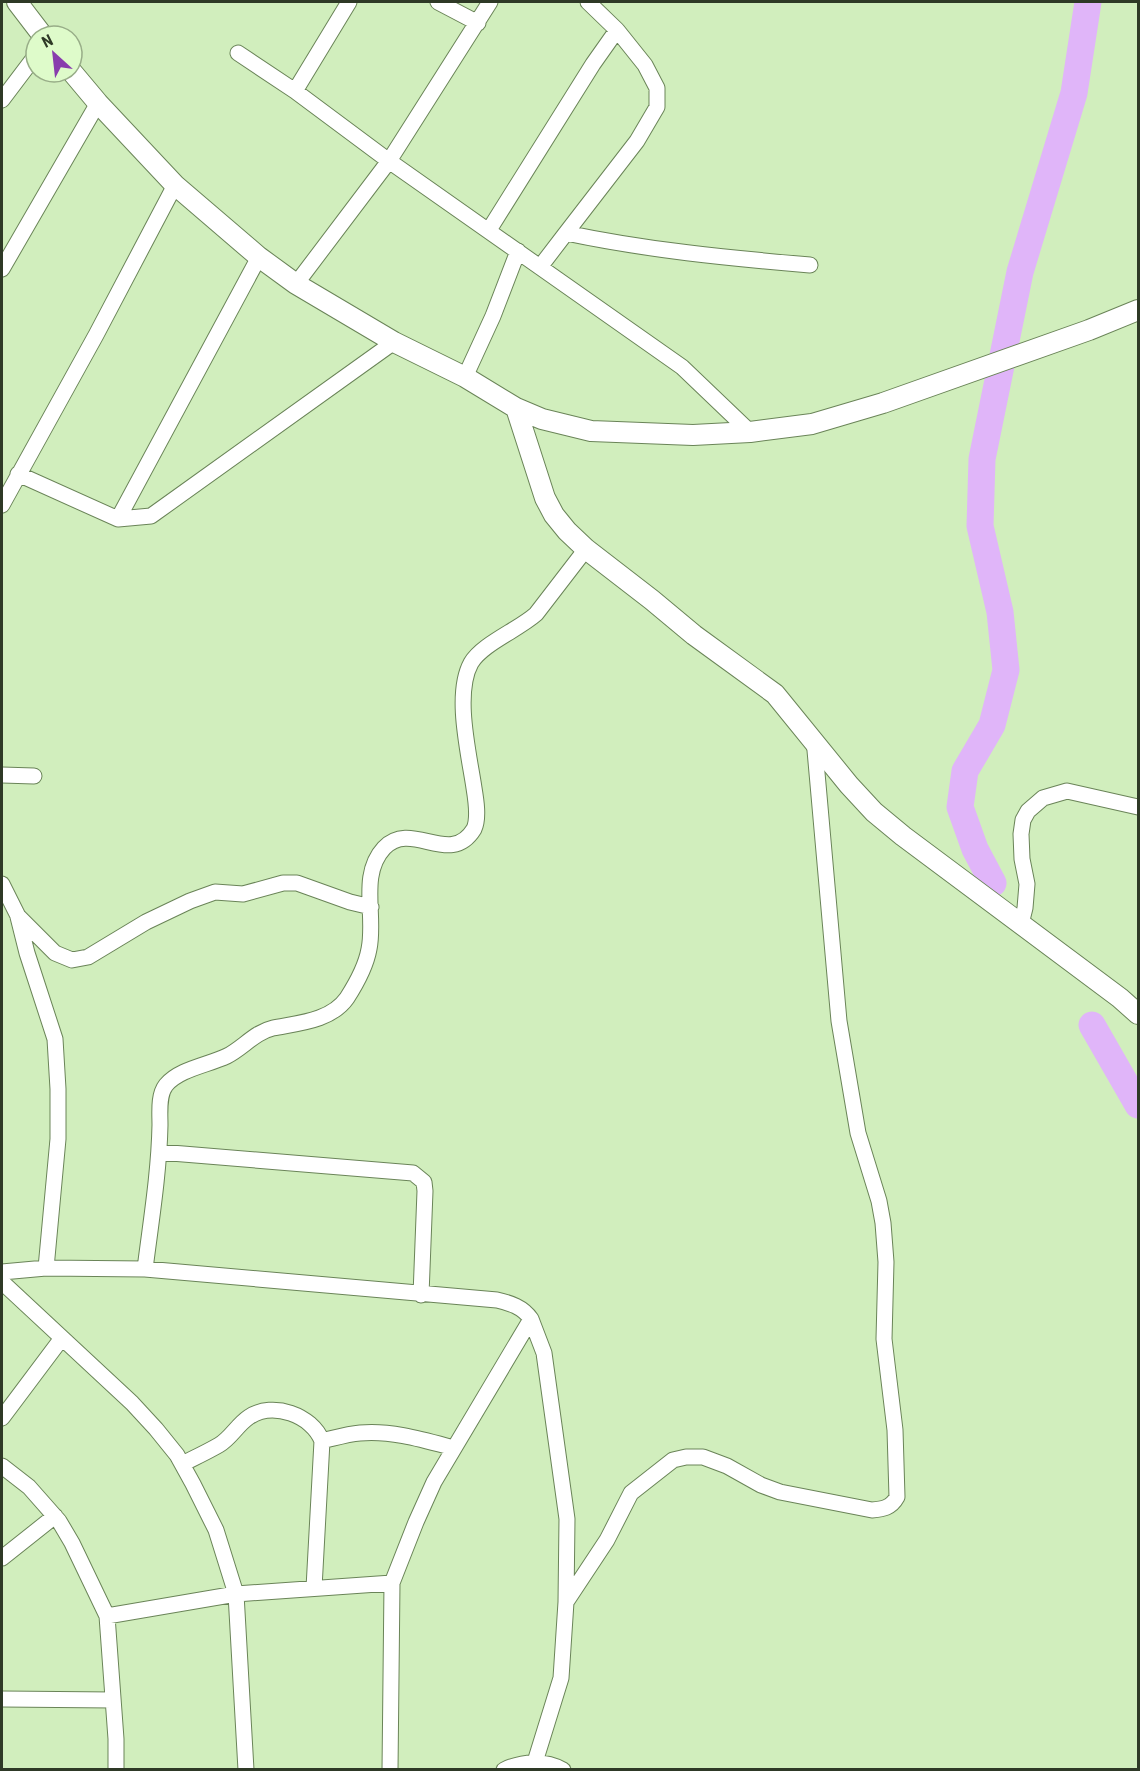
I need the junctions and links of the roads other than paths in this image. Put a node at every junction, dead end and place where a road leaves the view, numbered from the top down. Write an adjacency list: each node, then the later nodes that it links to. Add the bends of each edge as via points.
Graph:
1 (17, 2): 7 (street)
2 (349, 2): 12 (street)
3 (438, 2): 6 (street)
4 (490, 2): 6 (street)
5 (588, 2): 8 (street)
6 (478, 22): 15 (street)
7 (34, 24)
8 (617, 30): 17 (street); 18 (street, via 657,87 657,107 637,141)
9 (238, 53): 12 (street)
10 (24, 70): 13 (street)
11 (82, 84): 14 (street)
12 (295, 91): 15 (street)
13 (2, 100)
14 (98, 103): 16 (street); 23 (street)
15 (388, 161): 17 (street); 24 (street)
16 (175, 185): 20 (street); 30 (street)
17 (489, 230): 19 (street)
18 (566, 233): 21 (street); 22 (street)
19 (518, 251): 22 (street); 27 (street)
20 (259, 257): 24 (street); 32 (street)
21 (810, 266)
22 (540, 267): 29 (street, via 682,367)
23 (2, 269)
24 (296, 284): 26 (street)
25 (1138, 310): 29 (street, via 883,403 812,424)
26 (394, 342): 27 (street); 32 (street, via 162,509 143,518)
27 (465, 377): 28 (street)
28 (516, 408): 29 (street, via 591,431 693,435); 33 (street, via 545,498 560,523)
29 (750, 432)
30 (18, 474): 31 (street); 32 (street)
31 (2, 505)
32 (118, 519)
33 (586, 549): 34 (street, via 775,694); 39 (street, via 536,614 484,649 471,663 463,708 476,798 475,826 452,845 441,846 410,837 386,846 372,869)
34 (813, 739): 41 (street, via 874,812); 61 (street, via 838,1021 858,1132 882,1223 886,1262 884,1339 896,1430 897,1497 886,1509 872,1510 780,1492 703,1457 673,1460 631,1493 607,1540)
35 (2, 775): 36 (street)
36 (34, 776)
37 (1138, 807): 41 (street, via 1066,791 1049,795 1028,811 1020,834 1027,884)
38 (2, 884): 40 (street)
39 (371, 907): 40 (street, via 297,883 243,894 214,892 147,922 88,957 72,960 55,953); 43 (street, via 369,949 355,986 344,1002 315,1020 256,1035 229,1055 166,1084 160,1102)
40 (18, 916): 44 (street, via 56,1049 58,1139)
41 (1021, 924): 42 (street)
42 (1138, 1014)
43 (159, 1152): 45 (street); 48 (street, via 413,1173 424,1182 425,1191)
44 (46, 1268): 45 (street); 46 (street)
45 (145, 1269): 48 (street)
46 (2, 1272)
47 (2, 1282): 50 (street)
48 (422, 1295): 49 (street, via 497,1300 522,1310)
49 (531, 1319): 53 (street); 61 (street, via 544,1353 567,1519)
50 (62, 1338): 51 (street); 54 (street, via 140,1412)
51 (2, 1418)
52 (322, 1442): 53 (street, via 361,1433 415,1438); 54 (street, via 315,1428 299,1417 266,1410 245,1420 218,1446); 59 (street)
53 (454, 1448): 58 (street, via 429,1492)
54 (182, 1464): 60 (street, via 216,1530)
55 (2, 1466): 56 (street, via 29,1487)
56 (55, 1516): 57 (street); 62 (street)
57 (2, 1558)
58 (392, 1583): 59 (street); 68 (street)
59 (314, 1588): 60 (street)
60 (236, 1594): 62 (street); 67 (street)
61 (566, 1602): 65 (street, via 561,1678)
62 (107, 1616): 64 (street)
63 (2, 1699): 64 (street)
64 (113, 1700): 66 (street)
65 (535, 1762): 69 (street); 70 (street)
66 (116, 1770)
67 (246, 1770)
68 (390, 1770)
69 (504, 1770)
70 (563, 1770)

